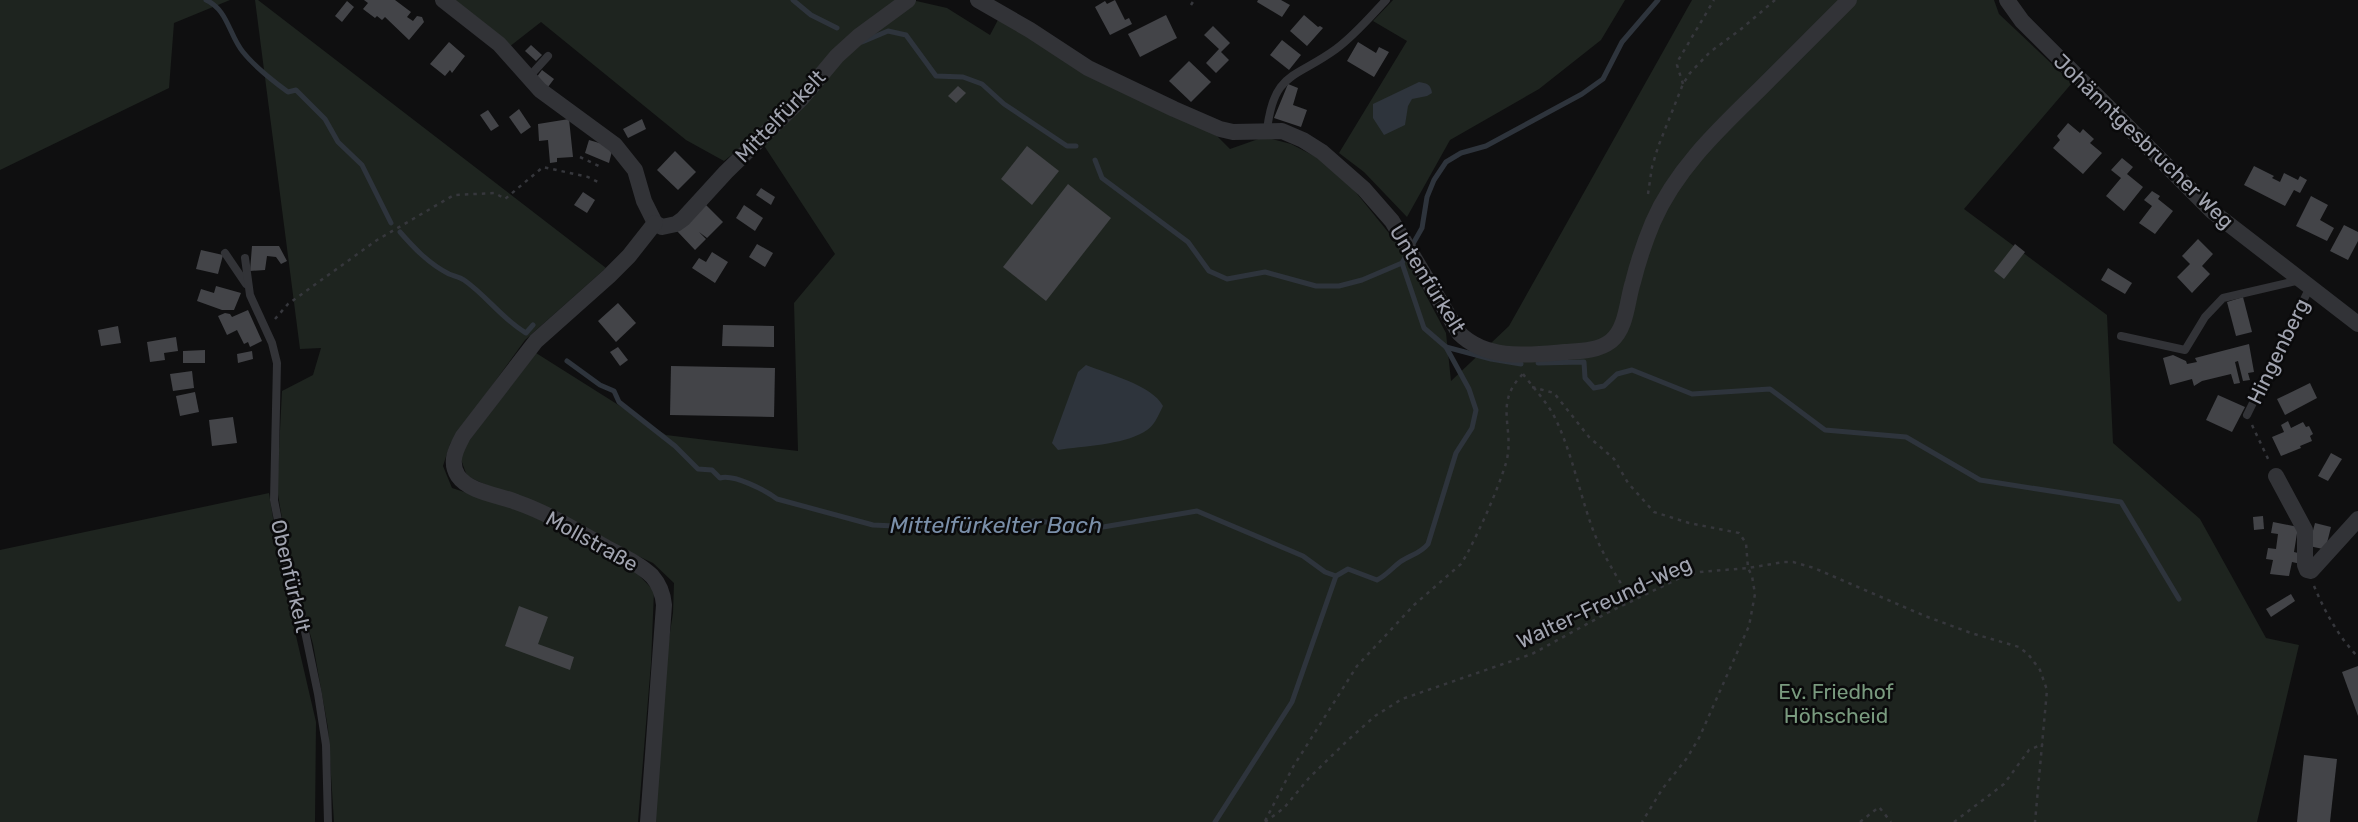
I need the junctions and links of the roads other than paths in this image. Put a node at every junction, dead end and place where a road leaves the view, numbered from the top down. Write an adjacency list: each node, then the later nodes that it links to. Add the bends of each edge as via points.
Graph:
1 (443, 0): 8 (street, via 499,44)
2 (908, 0): 10 (street, Mittelfürkelt, via 837,56 683,219 669,227)
3 (978, 0): 9 (street, Untenfürkelt, via 1088,68 1174,109 1233,132)
4 (1386, 0): 9 (lane, via 1335,50 1288,78 1274,94)
5 (1849, 0): 9 (street, Untenfürkelt, via 1707,143 1670,191 1653,223 1616,336 1596,348 1514,355 1468,341 1454,326 1401,234 1364,189 1303,140)
6 (2007, 0): 13 (street, Johänntgesbrucher Weg, via 2213,212)
7 (548, 56): 8 (lane)
8 (528, 78): 10 (street, via 626,156)
9 (1267, 130)
10 (655, 223): 21 (street, Mollstraße, via 609,276 536,341 463,436 453,462 461,480 561,522 632,561 660,586 664,605)
11 (225, 253): 14 (lane)
12 (245, 258): 14 (lane)
13 (2305, 284): 15 (street, Johänntgesbrucher Weg); 16 (lane, Hingenberg, via 2222,298 2185,350); 17 (lane, Hingenberg)
14 (248, 286): 20 (lane, Obenfürkelt, via 277,363 274,500 326,745)
15 (2358, 324)
16 (2121, 336)
17 (2247, 415)
18 (2276, 476): 19 (street, via 2305,530 2305,565 2311,571)
19 (2358, 519)
20 (328, 822)
21 (648, 822)

